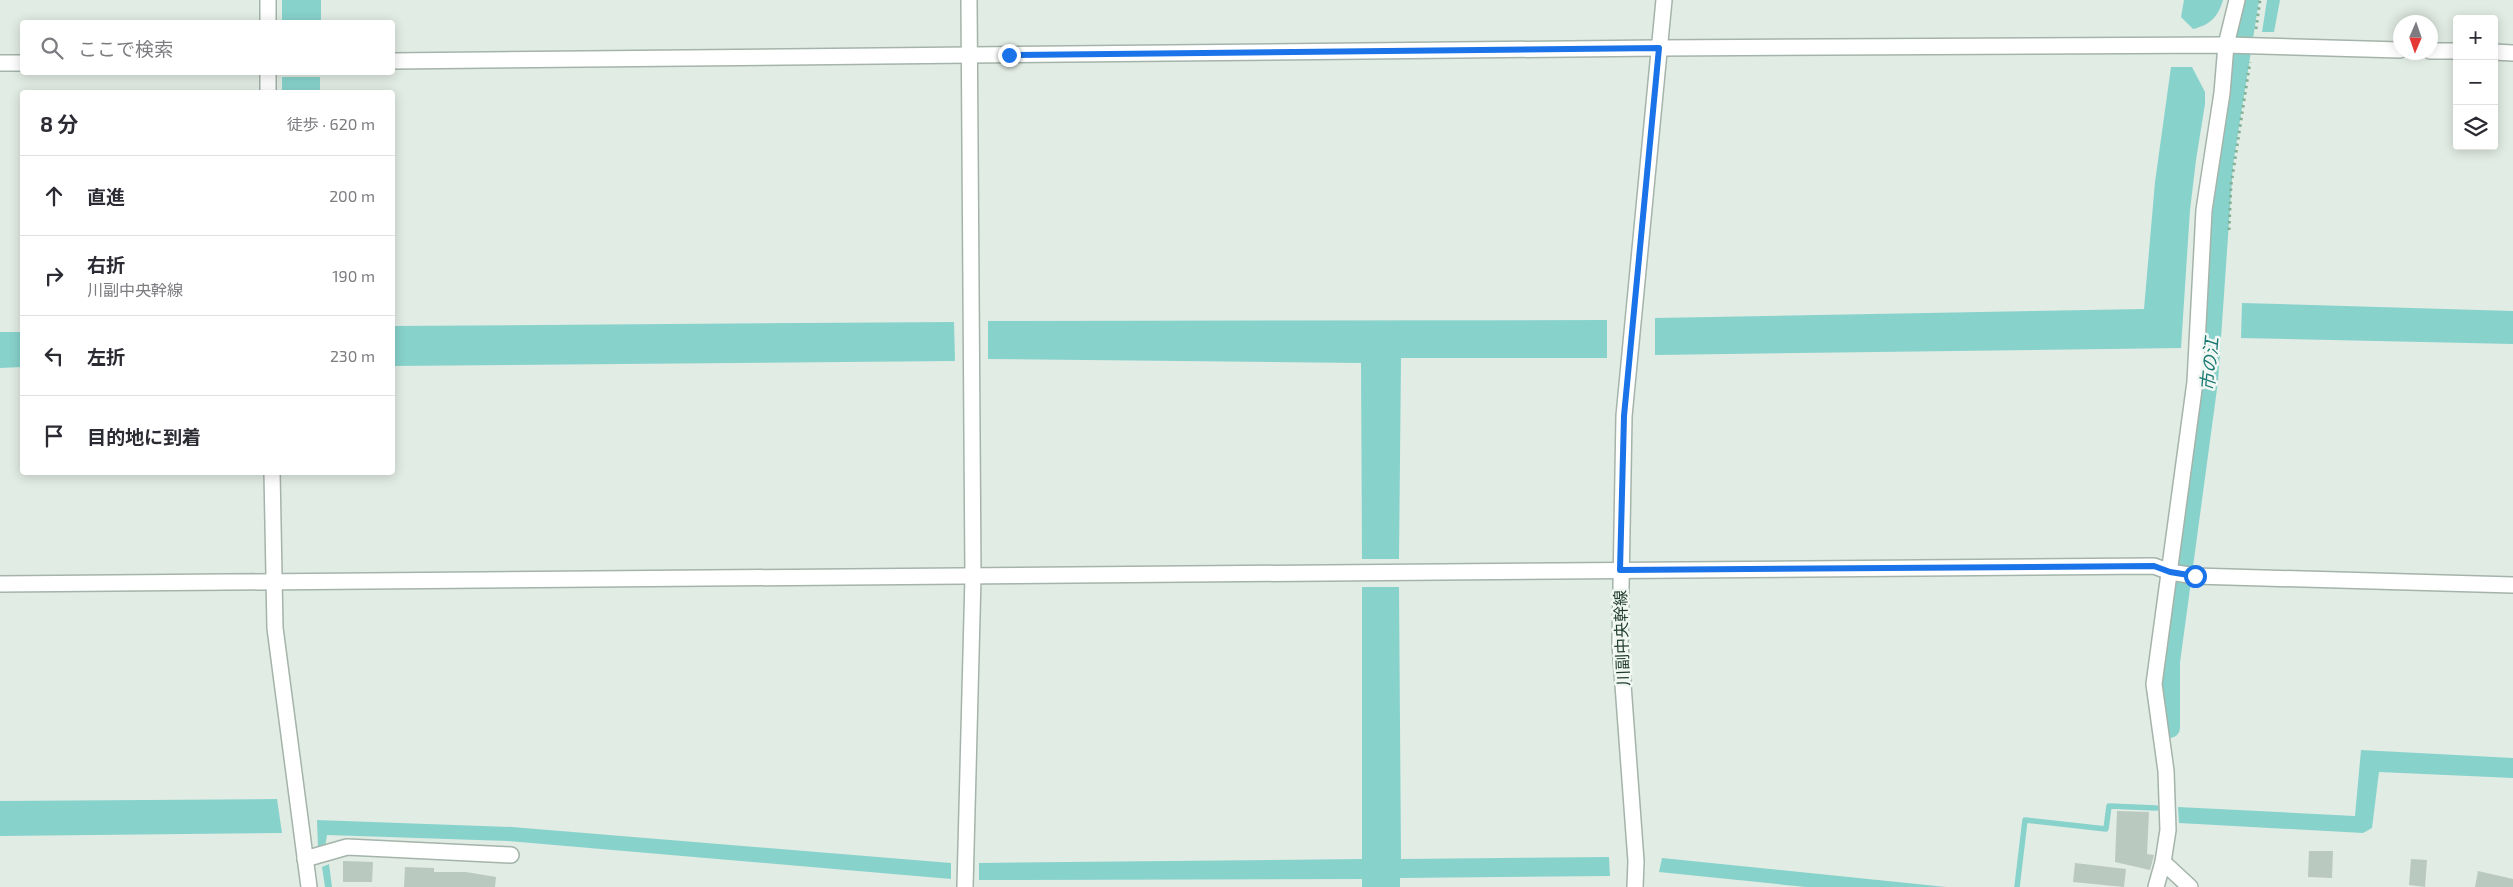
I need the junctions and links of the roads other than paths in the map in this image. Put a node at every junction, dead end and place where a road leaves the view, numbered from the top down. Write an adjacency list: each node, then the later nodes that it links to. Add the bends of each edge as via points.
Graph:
1 (268, 0): 5 (street)
2 (969, 0): 13 (street)
3 (1664, 0): 7 (street, 川副中央幹線)
4 (2237, 0): 6 (street)
5 (268, 20)
6 (2226, 45): 7 (street); 8 (street); 21 (street, via 2222,94 2204,210 2195,382)
7 (1659, 48): 13 (street); 20 (street, 川副中央幹線, via 1624,416)
8 (2393, 50)
9 (2438, 51): 10 (street)
10 (2453, 52)
11 (2498, 52): 12 (street)
12 (2513, 53)
13 (970, 56): 14 (street); 22 (street)
14 (395, 61)
15 (0, 63): 16 (street)
16 (20, 63)
17 (268, 75): 18 (street)
18 (268, 90)
19 (272, 475): 23 (street)
20 (1620, 570): 21 (street, via 2154,566); 22 (street); 31 (street, 川副中央幹線, via 1620,644 1636,861)
21 (2170, 572): 25 (street, via 2195,576); 28 (street, via 2154,684 2166,771 2168,830)
22 (973, 577): 23 (street); 30 (street)
23 (273, 580): 24 (street); 27 (street, via 275,628)
24 (0, 584)
25 (2513, 585)
26 (511, 855): 27 (street, via 347,847)
27 (305, 859): 29 (street)
28 (2163, 862): 32 (street); 33 (street)
29 (309, 887)
30 (966, 887)
31 (1635, 887)
32 (2156, 887)
33 (2190, 887)

